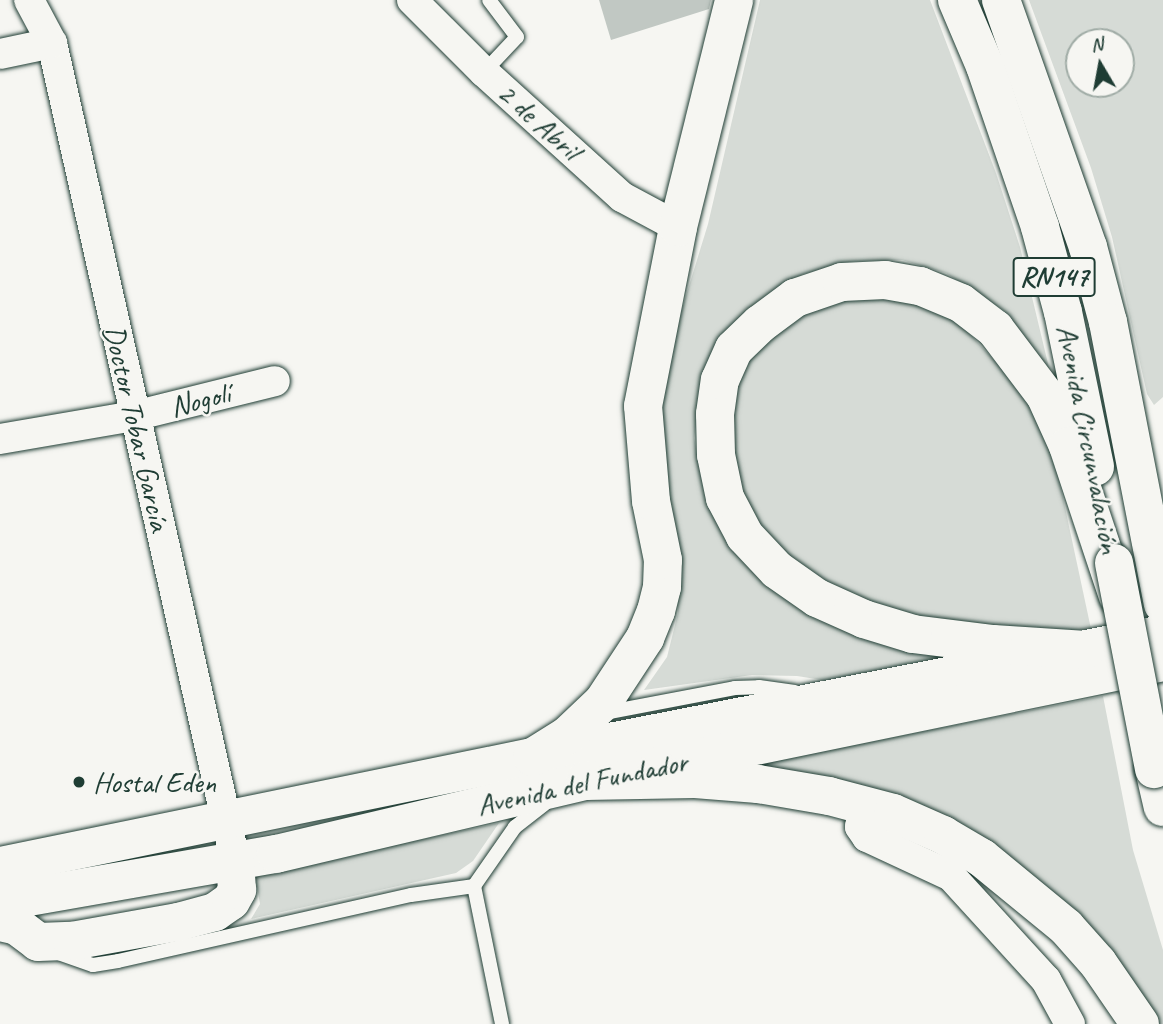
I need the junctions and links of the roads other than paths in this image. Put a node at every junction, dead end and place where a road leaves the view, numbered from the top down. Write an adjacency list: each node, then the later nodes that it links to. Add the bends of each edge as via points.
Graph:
1 (29, 0): 7 (street, Doctor Tobar García)
2 (412, 0): 9 (street, 2 de Abril)
3 (489, 0): 9 (lane, via 517,37)
4 (734, 0): 10 (main road)
5 (957, 0): 14 (main road, Avenida Circunvalación / RN147, via 985,66 1040,227 1063,312)
6 (1001, 0): 15 (main road, Avenida Circunvalación / RN147, via 1088,247 1108,322)
7 (52, 43): 8 (street); 12 (street, Doctor Tobar García)
8 (0, 54)
9 (484, 72): 10 (street, 2 de Abril, via 622,197)
10 (678, 226): 20 (main road, via 643,407 651,500 663,560 662,587 645,638)
11 (275, 382): 12 (street, Nogolí)
12 (134, 416): 13 (street, Nogolí); 25 (street, Doctor Tobar García)
13 (0, 439)
14 (1111, 564): 17 (main road, via 1045,395 995,329 961,303 920,286 885,280 842,282 794,299 734,349 720,380 716,455 725,498 746,536 777,570 817,598 913,634); 24 (main road, Avenida Circunvalación / RN147, bridge)
15 (1163, 604)
16 (1163, 634): 17 (main road, Avenida del Fundador)
17 (1086, 650): 19 (main road, Avenida del Fundador)
18 (1163, 662): 22 (main road, Avenida del Fundador)
19 (841, 699): 20 (lane, via 735,688); 21 (main road, Avenida del Fundador)
20 (592, 715): 21 (main road)
21 (533, 757): 25 (main road, Avenida del Fundador)
22 (585, 781): 23 (main road, via 695,779 758,784); 26 (main road, Avenida del Fundador); 28 (lane, via 533,810 514,827)
23 (864, 806): 33 (street, via 860,827 867,837 950,876 1046,980); 34 (main road, via 943,835 1024,891 1082,945)
24 (1163, 807)
25 (227, 821): 26 (street, Doctor Tobar García); 27 (main road, Avenida del Fundador)
26 (235, 860): 29 (main road, Avenida del Fundador); 31 (main road, via 237,890 231,901 215,912 85,938)
27 (0, 866)
28 (474, 886): 31 (lane, via 411,895 93,965); 32 (lane)
29 (0, 902)
30 (0, 922): 31 (main road, via 17,926)
31 (38, 942)
32 (502, 1024)
33 (1070, 1024)
34 (1140, 1024)

